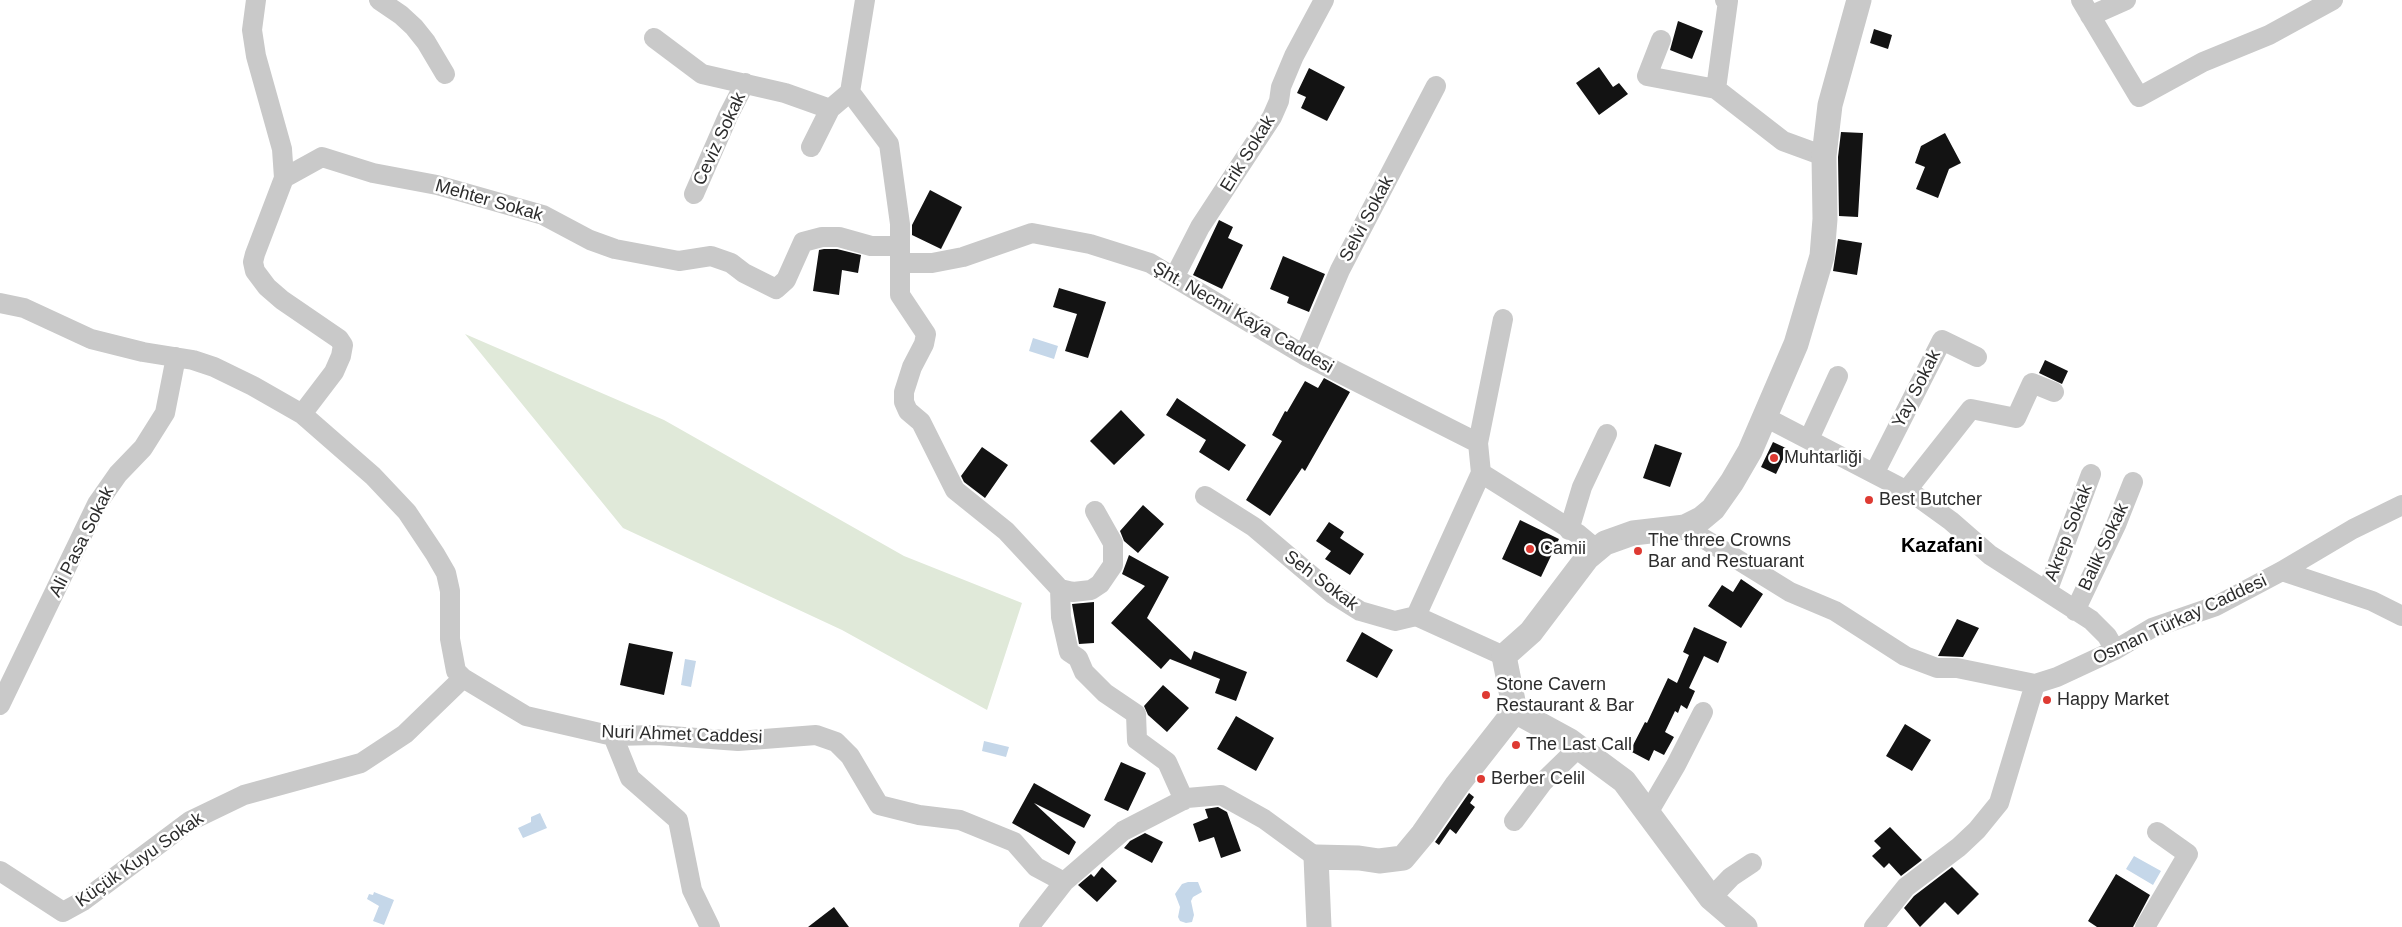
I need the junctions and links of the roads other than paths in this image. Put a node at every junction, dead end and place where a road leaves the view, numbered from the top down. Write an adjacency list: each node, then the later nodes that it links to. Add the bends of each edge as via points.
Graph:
1 (256, 0): 20 (street, via 252,30 256,56 282,149)
2 (379, 0): 12 (street, via 414,27)
3 (865, 0): 16 (street)
4 (1324, 0): 23 (street, Erik Sokak, via 1294,56 1272,117 1200,228)
5 (1725, 0): 15 (street, via 1728,1)
6 (1859, 0): 19 (street, via 1830,105)
7 (2126, 0): 9 (street)
8 (2333, 0): 9 (street, via 2269,35 2203,62 2139,97)
9 (2086, 8)
10 (654, 38): 13 (street, Ceviz Sokak, via 702,74)
11 (1661, 40): 15 (street, via 1647,76)
12 (445, 74)
13 (745, 83): 17 (street, Ceviz Sokak); 21 (street, Ceviz Sokak)
14 (1436, 86): 27 (street, Selvi Sokak, via 1340,270)
15 (1716, 89): 19 (street, via 1783,141)
16 (850, 92): 17 (street); 22 (street, via 889,144 900,224)
17 (830, 109): 18 (street)
18 (811, 147)
19 (1824, 156): 33 (street, via 1822,256 1796,344)
20 (284, 178): 24 (street, Mehter Sokak, via 322,156 373,173 437,185 543,214 575,233 615,249 679,261 711,256 731,263); 32 (street, via 255,254 254,271 282,300 343,345 334,372)
21 (694, 194)
22 (900, 255): 23 (street, Şht. Necmi Kaýa Caddesi, via 932,263 963,257 1032,233 1090,244 1150,263); 24 (street, Şht. Necmi Kaýa Caddesi, via 839,237 803,242 786,280); 49 (street, via 900,295 926,334 904,392 908,411 921,422 955,490 1006,530)
23 (1175, 276): 27 (street, Şht. Necmi Kaýa Caddesi)
24 (776, 289)
25 (0, 303): 28 (street, via 24,308 91,339)
26 (1503, 319): 36 (street)
27 (1304, 355): 36 (street, Şht. Necmi Kaýa Caddesi)
28 (176, 357): 32 (street, via 221,371); 58 (street, Ali Pasa Sokak, via 165,413 143,448 118,474 97,504)
29 (1977, 358): 37 (street, Yay Sokak, via 1942,340)
30 (1838, 376): 35 (street)
31 (2054, 392): 41 (street, via 2032,383 2016,418 1971,409)
32 (302, 414): 56 (street, via 373,476 407,512 435,554 446,573 450,591 452,657)
33 (1765, 417): 35 (street); 45 (street, via 1736,474 1713,508)
34 (1607, 434): 46 (street, via 1582,487)
35 (1809, 439): 37 (street)
36 (1478, 443): 38 (street)
37 (1875, 472): 41 (street)
38 (1481, 473): 46 (street); 52 (street)
39 (2091, 474): 50 (street, Akrep Sokak)
40 (2133, 482): 51 (street, Balik Sokak)
41 (1907, 490): 50 (street, via 1951,521 1990,555)
42 (1205, 496): 52 (street, Seh Sokak, via 1254,527 1333,594 1360,612 1395,621)
43 (2402, 505): 48 (street, Osman Türkay Caddesi, via 2353,529)
44 (1096, 511): 49 (street, via 1112,543 1112,564 1100,584 1091,590 1073,592)
45 (1685, 527): 47 (street, via 1633,533); 57 (street, via 1790,592 1835,611 1905,656 1937,668 1957,668)
46 (1569, 530): 47 (street)
47 (1596, 549): 55 (street, via 1531,632)
48 (2282, 571): 53 (street, via 2372,600); 54 (street, Osman Türkay Caddesi, via 2216,606 2152,628)
49 (1060, 589): 63 (street, via 1069,652 1078,658 1084,672 1105,693 1136,714 1136,740 1168,762)
50 (2047, 592): 51 (street)
51 (2075, 611): 54 (street, via 2091,620)
52 (1416, 616): 55 (street)
53 (2402, 616)
54 (2115, 650): 57 (street, Osman Türkay Caddesi)
55 (1504, 656): 59 (street)
56 (463, 678): 61 (street, Nuri Ahmet Caddesi, via 526,716); 69 (street, Küçük Kuyu Sokak, via 406,734 362,763 244,795 190,821 83,901 63,912)
57 (2035, 684): 76 (street, via 1999,803 1959,847 1906,887)
58 (0, 705)
59 (1515, 711): 62 (street); 67 (street, via 1403,858 1379,861)
60 (1703, 712): 64 (street)
61 (613, 736): 70 (street, Nuri Ahmet Caddesi, via 657,735 738,741 816,735 836,742 850,756 879,804 919,815 960,820 1014,842 1036,867); 72 (street, via 630,778 678,820 692,890)
62 (1578, 747): 64 (street, via 1624,780); 65 (street, via 1543,782)
63 (1184, 800): 67 (street, via 1221,796 1264,819); 70 (street, via 1123,830)
64 (1648, 813): 71 (street)
65 (1514, 821)
66 (2156, 832): 77 (street, via 2188,854)
67 (1316, 857): 74 (street)
68 (1752, 863): 71 (street, via 1731,877)
69 (0, 872)
70 (1064, 882): 73 (street)
71 (1711, 898): 75 (street)
72 (710, 927)
73 (1029, 927)
74 (1319, 927)
75 (1744, 927)
76 (1874, 927)
77 (2145, 927)

